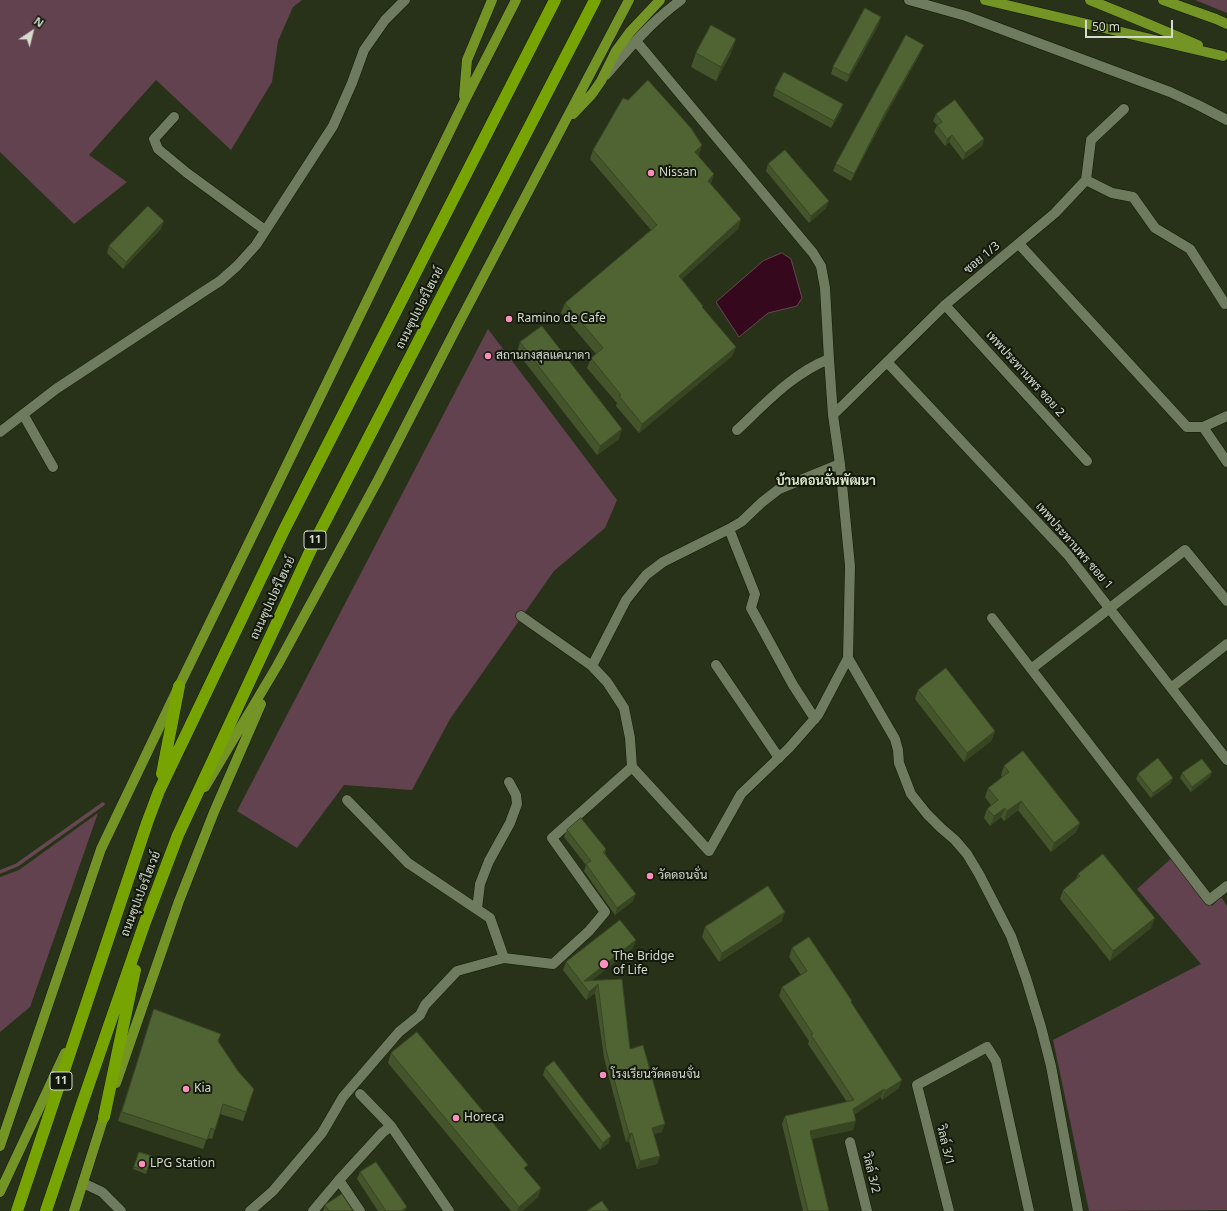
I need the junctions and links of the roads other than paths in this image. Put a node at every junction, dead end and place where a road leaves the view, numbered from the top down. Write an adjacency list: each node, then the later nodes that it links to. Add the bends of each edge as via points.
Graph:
1 (405, 0): 25 (street, via 385,20 364,50 333,126)
2 (492, 0): 19 (main road, via 467,60)
3 (516, 0): 19 (main road)
4 (555, 0): 59 (highway, ถนนซุปเปอร์ไฮเวย์ / 11, via 284,530)
5 (595, 0): 61 (highway, ถนนซุปเปอร์ไฮเวย์ / 11, via 314,543)
6 (629, 0): 23 (main road)
7 (660, 0): 18 (main road, via 616,51)
8 (681, 0): 16 (street, via 664,12)
9 (909, 0): 22 (street, via 966,16 1170,92)
10 (985, 0): 17 (main road)
11 (1090, 0): 17 (main road)
12 (1163, 0): 14 (main road)
13 (1183, 0): 14 (main road)
14 (1216, 19): 15 (main road)
15 (1227, 24)
16 (636, 41): 18 (street); 29 (street, via 814,253 824,278)
17 (1225, 57)
18 (601, 81): 23 (main road)
19 (464, 102): 52 (main road)
20 (1124, 109): 24 (street, via 1091,140)
21 (174, 117): 25 (street, via 154,139 158,148 187,173)
22 (1227, 120)
23 (564, 124): 49 (main road, via 378,480)
24 (1086, 180): 26 (street, ซอย 1/3); 27 (street, via 1112,193 1133,197 1155,228 1190,249)
25 (265, 230): 31 (street, via 256,245 220,281 56,389)
26 (1019, 244): 28 (street, ซอย 1/3); 34 (street, via 1187,427)
27 (1225, 304)
28 (945, 305): 30 (street, ซอย 1/3); 37 (street, เทพประทานพร ซอย 2)
29 (829, 359): 32 (street); 35 (street, via 816,364 791,381)
30 (887, 362): 32 (street, ซอย 1/3); 43 (street, เทพประทานพร ซอย 1, via 1068,555)
31 (23, 414): 36 (street); 40 (street)
32 (833, 415): 39 (street)
33 (1227, 416): 34 (street)
34 (1203, 427): 38 (street)
35 (737, 430)
36 (0, 432)
37 (1087, 461)
38 (1227, 462)
39 (840, 464): 41 (street, via 779,489 741,522); 47 (street, via 850,566)
40 (53, 467)
41 (729, 529): 50 (street, via 663,562 646,575 626,600); 54 (street, via 755,594 751,608 793,685)
42 (1227, 601): 43 (street, via 1185,550)
43 (1110, 608): 51 (street); 53 (street, เทพประทานพร ซอย 1)
44 (521, 616): 50 (street)
45 (992, 618): 51 (street)
46 (1227, 644): 53 (street)
47 (848, 658): 54 (street); 86 (street, via 895,739 899,762 912,794 927,814 967,854 1011,936 1051,1066)
48 (716, 665): 55 (street)
49 (277, 666): 61 (main road); 68 (main road, via 178,902)
50 (592, 666): 57 (street, via 607,682 624,708)
51 (1031, 669): 62 (street, via 1209,900)
52 (179, 686): 59 (highway); 71 (main road, via 101,849)
53 (1171, 688): 56 (street, เทพประทานพร ซอย 1)
54 (815, 719): 55 (street)
55 (779, 758): 57 (street, via 741,794 709,851)
56 (1227, 760)
57 (632, 767): 65 (street, via 552,838 605,912 589,931 553,964)
58 (509, 782): 63 (street, via 516,795 517,804 480,884)
59 (159, 791): 66 (highway, ถนนซุปเปอร์ไฮเวย์ / 11)
60 (347, 800): 63 (street, via 408,863)
61 (186, 819): 64 (highway, ถนนซุปเปอร์ไฮเวย์ / 11)
62 (1227, 886)
63 (477, 909): 65 (street, via 490,918)
64 (145, 922): 68 (highway); 76 (highway, ถนนซุปเปอร์ไฮเวย์ / 11)
65 (504, 958): 79 (street, via 457,971 425,1005 420,1015 399,1032 343,1097 322,1133 273,1191)
66 (84, 1012): 74 (main road); 75 (highway, ถนนซุปเปอร์ไฮเวย์ / 11)
67 (360, 1094): 69 (street)
68 (104, 1117): 73 (main road)
69 (391, 1126): 72 (street); 82 (street)
70 (850, 1142): 83 (street, วิลล์ 3/2)
71 (0, 1146)
72 (339, 1180): 80 (street); 81 (street)
73 (83, 1183): 77 (main road); 78 (street, via 102,1192)
74 (0, 1192)
75 (17, 1211)
76 (46, 1211)
77 (74, 1211)
78 (121, 1211)
79 (250, 1211)
80 (313, 1211)
81 (360, 1211)
82 (449, 1211)
83 (867, 1211)
84 (949, 1211): 85 (street, วิลล์ 3/1, via 917,1085 987,1047 996,1061)
85 (1029, 1211)
86 (1078, 1211)

